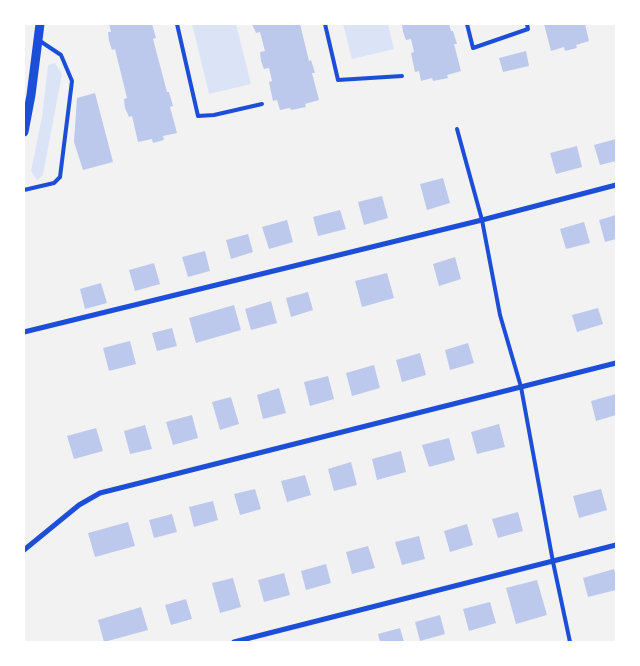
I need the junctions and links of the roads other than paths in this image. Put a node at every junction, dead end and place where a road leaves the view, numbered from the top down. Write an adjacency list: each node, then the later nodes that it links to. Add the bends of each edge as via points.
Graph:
1 (40, 24): 6 (street)
2 (176, 24): 8 (lane, via 198,116)
3 (325, 24): 7 (lane, via 338,80)
4 (467, 24): 5 (lane, via 473,48 528,29)
5 (527, 24)
6 (39, 40): 10 (street); 12 (lane, via 61,55 72,81 60,177 54,183)
7 (402, 76)
8 (262, 104)
9 (457, 129): 13 (lane)
10 (24, 132)
11 (616, 185): 13 (street)
12 (24, 190)
13 (482, 220): 14 (street); 16 (lane, via 500,315)
14 (24, 332)
15 (616, 363): 16 (street)
16 (521, 387): 18 (street, via 100,493 79,505); 19 (lane)
17 (616, 545): 19 (street)
18 (24, 550)
19 (553, 562): 20 (street); 21 (lane)
20 (234, 642)
21 (570, 642)

